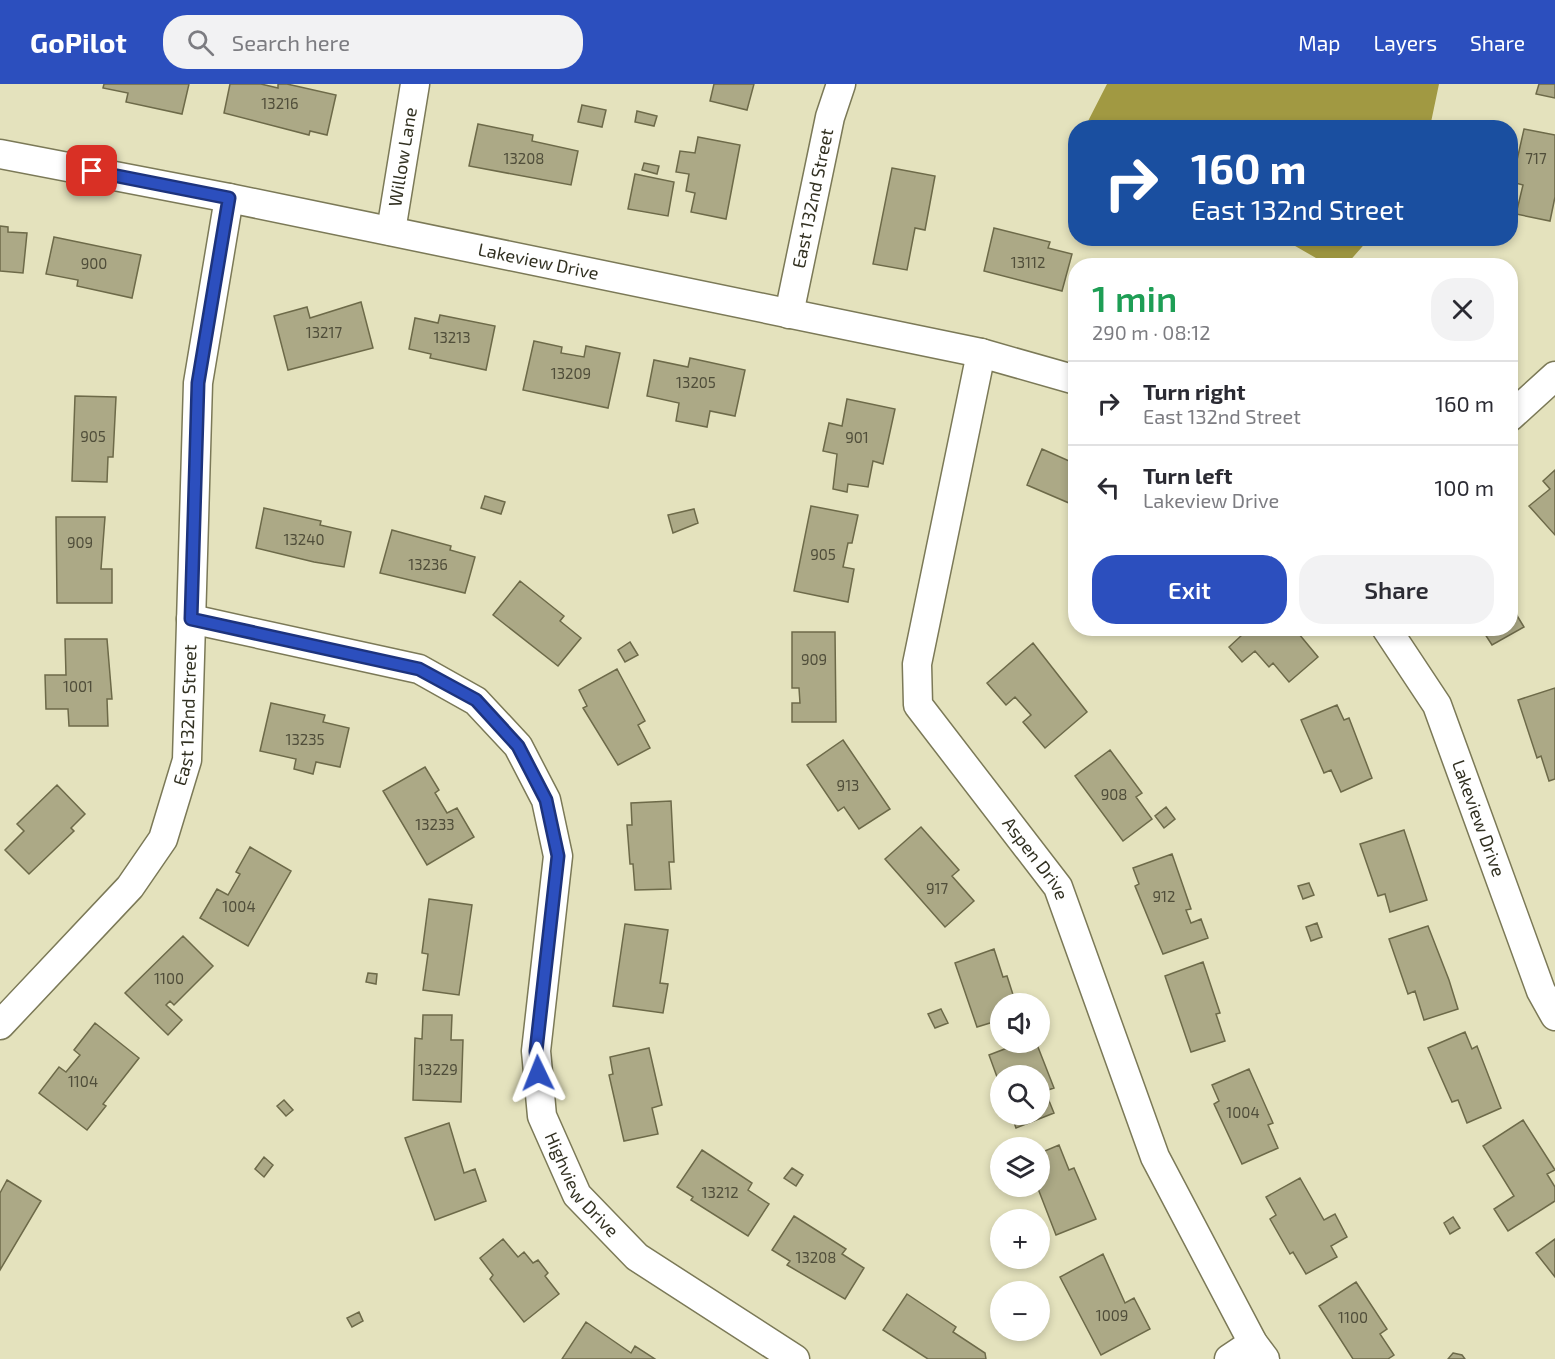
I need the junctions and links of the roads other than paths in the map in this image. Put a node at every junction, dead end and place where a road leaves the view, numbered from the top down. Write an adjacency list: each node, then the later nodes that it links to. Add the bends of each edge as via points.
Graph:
1 (416, 84): 5 (street, Willow Lane)
2 (841, 84): 6 (street, East 132nd Street, via 830,117)
3 (0, 154): 4 (street, Lakeview Drive)
4 (229, 198): 5 (street, Lakeview Drive); 11 (street, East 132nd Street, via 198,383)
5 (391, 231): 6 (street, Lakeview Drive)
6 (789, 314): 7 (street, Lakeview Drive)
7 (981, 352): 9 (street, Lakeview Drive); 15 (street, Aspen Drive, via 917,664 918,705 1058,887 1155,1157)
8 (1555, 376): 10 (street)
9 (1068, 378)
10 (1518, 410)
11 (191, 619): 14 (street, East 132nd Street, via 187,760 163,839 130,887); 16 (street, Highview Drive, via 419,669 476,700 518,746 546,800 558,856 536,1051 542,1116 577,1196 637,1257)
12 (1391, 636): 13 (street, Lakeview Drive, via 1437,705 1541,991)
13 (1555, 1016)
14 (0, 1025)
15 (1259, 1351): 17 (street)
16 (795, 1359)
17 (1229, 1359)

